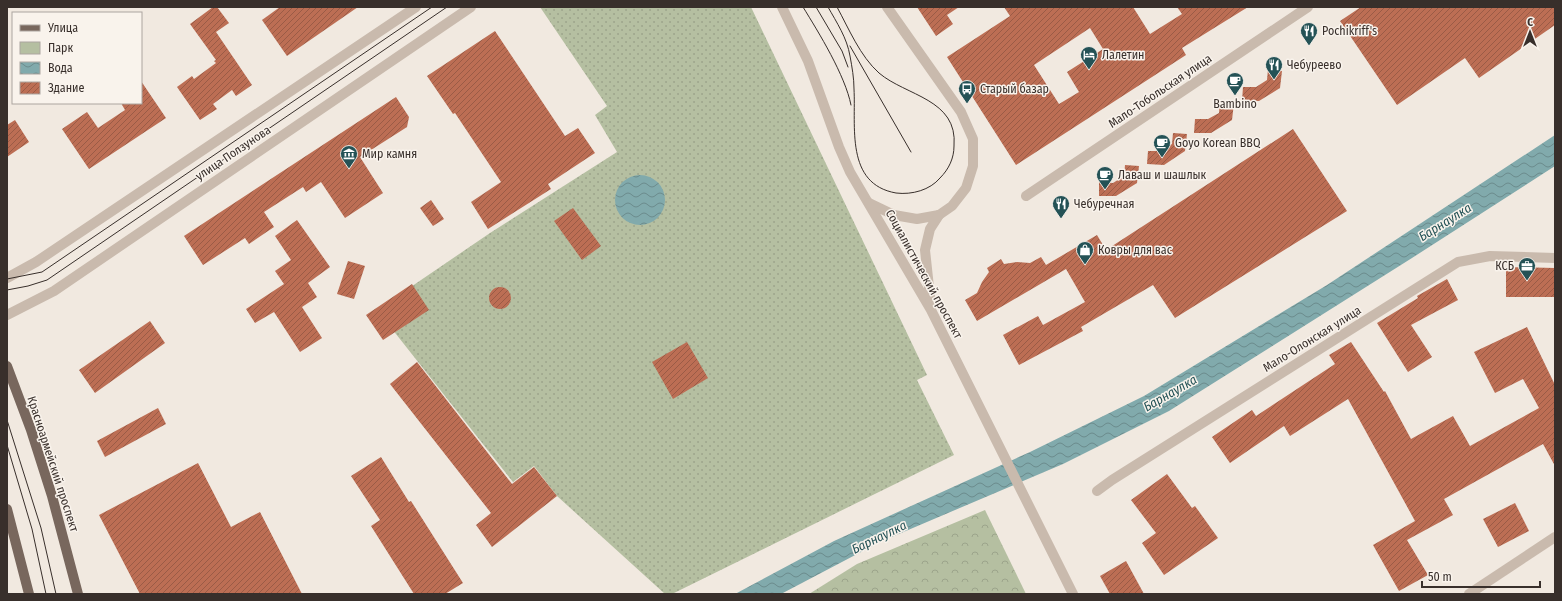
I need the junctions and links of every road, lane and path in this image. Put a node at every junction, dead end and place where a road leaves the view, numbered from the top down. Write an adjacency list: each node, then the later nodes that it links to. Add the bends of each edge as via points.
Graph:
1 (416, 7): 10 (street, улица Ползунова, via 36,262)
2 (471, 7): 12 (street, улица Ползунова, via 54,291)
3 (782, 7): 7 (street, Социалистический проспект, via 808,61 850,172)
4 (887, 7): 8 (street, via 961,112 973,138 973,166 966,188 952,206)
5 (1308, 7): 6 (street, Мало-Тобольская улица)
6 (1026, 196)
7 (869, 203): 8 (street, via 894,215 917,218); 11 (street, Социалистический проспект)
8 (938, 215): 11 (street, via 930,229 925,250)
9 (1555, 258): 14 (street, Мало-Олонская улица, via 1490,256 1458,262)
10 (7, 278)
11 (932, 310): 19 (street, Социалистический проспект)
12 (7, 316)
13 (7, 366): 18 (main road, Красноармейский проспект, via 52,496)
14 (1097, 491)
15 (7, 509): 17 (main road)
16 (1555, 537): 20 (street)
17 (29, 594)
18 (78, 594)
19 (1073, 594)
20 (1469, 594)

